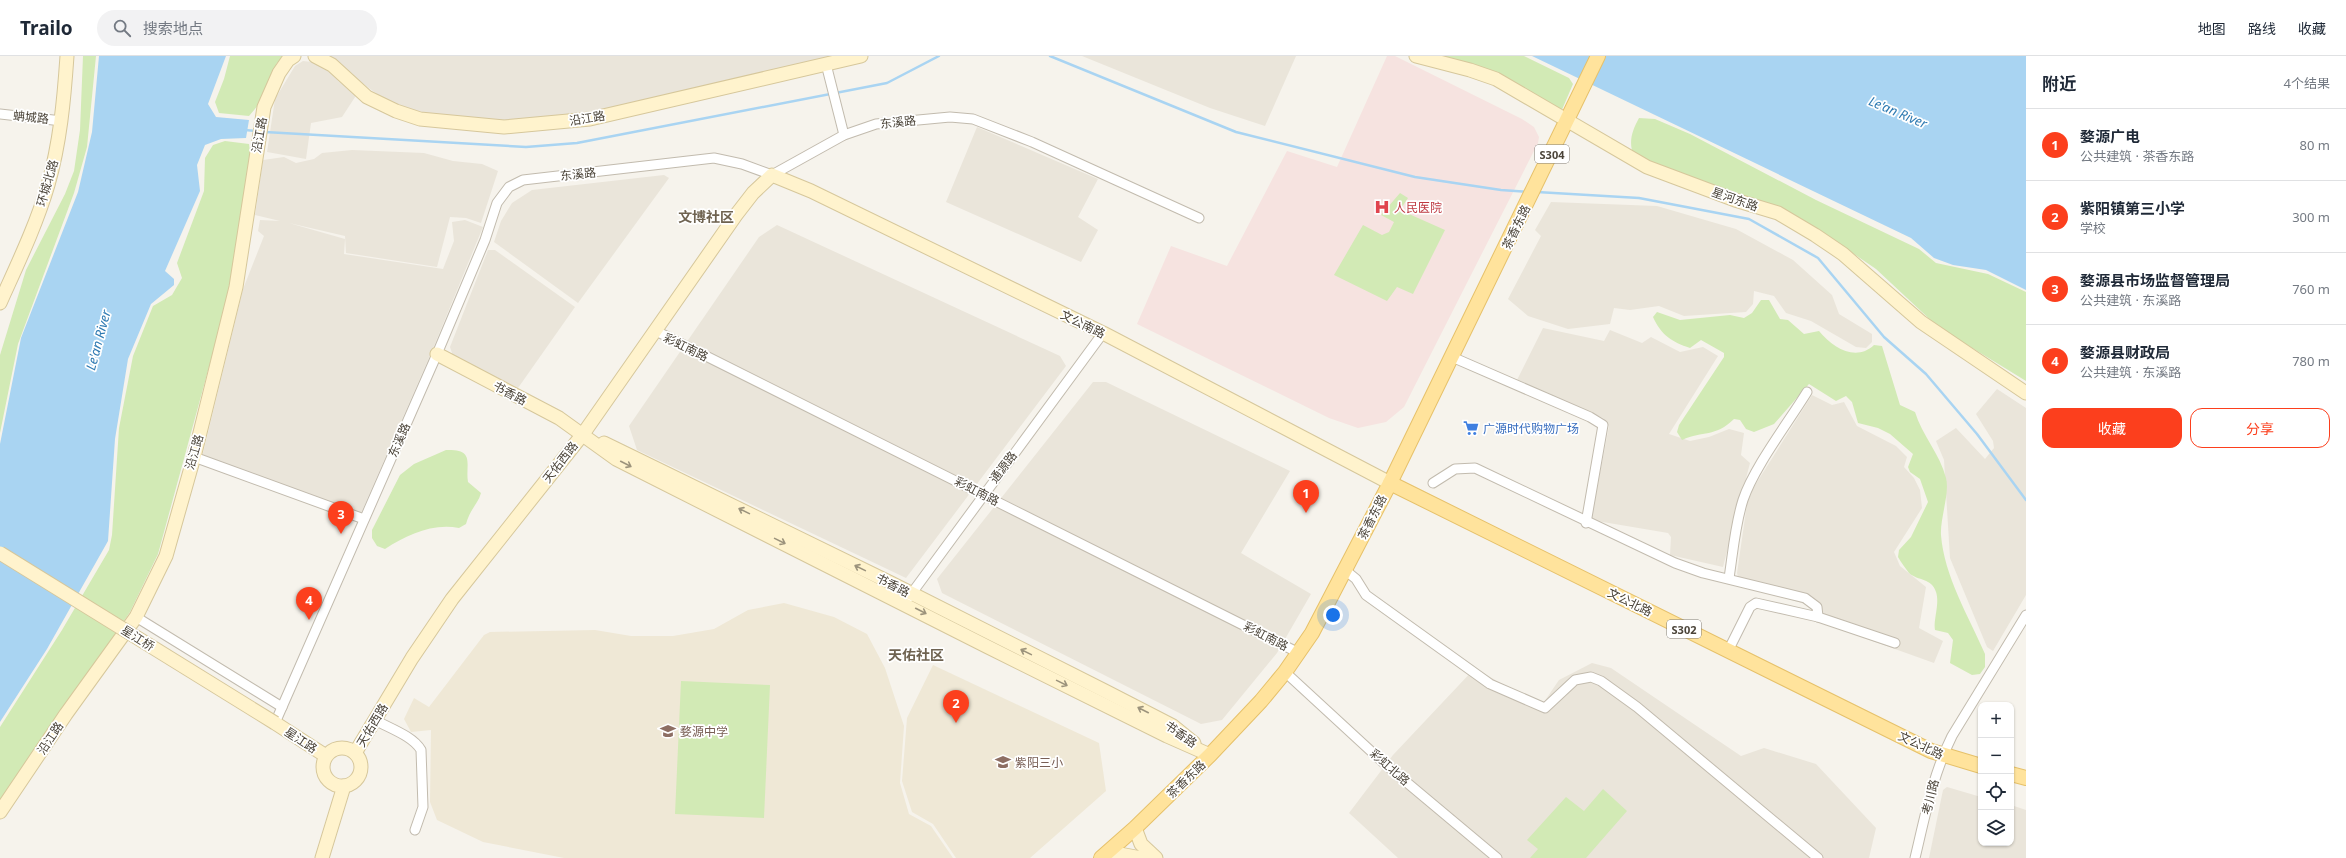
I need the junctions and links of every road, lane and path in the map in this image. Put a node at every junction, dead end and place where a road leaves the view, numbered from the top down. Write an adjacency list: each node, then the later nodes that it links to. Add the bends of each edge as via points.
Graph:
1 (67, 56): 9 (street, 环城北路)
2 (294, 56): 22 (street, 沿江路, via 283,65 264,107 236,287)
3 (315, 56): 7 (street, 沿江路, via 332,65 367,97 396,111 420,119 504,127 590,119)
4 (861, 56): 7 (street)
5 (1416, 56): 10 (street, 星河东路, via 1496,79)
6 (1598, 56): 10 (main road, 茶香东路)
7 (826, 64): 11 (street)
8 (0, 114): 9 (street, 蚺城路)
9 (62, 121): 14 (street, 环城北路, via 48,185 27,242)
10 (1568, 122): 18 (main road, 茶香东路 / S304); 20 (street, 星河东路, via 1647,168 1778,213 1842,254 1921,322)
11 (844, 135): 12 (street, 东溪路); 13 (street, 东溪路, via 876,124 950,117 973,119 1032,142)
12 (772, 176): 15 (street, 天佑西路, via 753,193 736,215); 16 (street, 文公南路, via 811,191); 17 (street, 东溪路, via 742,164 714,158 523,180 508,187 497,203 485,240)
13 (1199, 218)
14 (0, 303)
15 (654, 330): 21 (street, 天佑西路); 25 (street, 彩虹南路)
16 (1103, 333): 23 (street, 文公南路); 25 (street, 通源路)
17 (436, 354): 21 (street, 书香路, via 559,418); 26 (street, 东溪路)
18 (1452, 357): 23 (main road, 茶香东路); 27 (street, via 1603,425)
19 (1807, 392): 30 (street, via 1753,479 1743,500)
20 (2026, 393)
21 (583, 434): 31 (street, 书香路); 40 (street, 天佑西路, via 452,599 412,658)
22 (194, 457): 26 (street); 33 (street, 沿江路, via 166,556)
23 (1390, 483): 29 (main road, 茶香东路); 36 (main road, 文公北路 / S302)
24 (1433, 483): 27 (street, via 1455,469 1475,468)
25 (983, 494): 31 (street, 通源路); 37 (street, 彩虹南路)
26 (364, 519): 39 (street, 东溪路)
27 (1586, 523): 30 (street, via 1674,563 1703,573)
28 (0, 553): 41 (street, 星江桥, bridge)
29 (1346, 570): 37 (main road, 茶香东路); 58 (street, via 1356,579 1366,595 1490,684 1536,706 1545,708 1576,680 1590,677 1601,681 1637,707)
30 (1729, 578): 34 (street, via 1805,598 1817,607)
31 (908, 599): 43 (street, 书香路, via 1173,726)
32 (2026, 615): 45 (street, 考川路)
33 (136, 617): 39 (street); 50 (street, 沿江路)
34 (1818, 617): 35 (street); 36 (street, via 1754,604)
35 (1895, 643)
36 (1728, 651): 45 (main road, 文公北路 / S302)
37 (1299, 653): 38 (main road, 茶香东路)
38 (1285, 672): 43 (main road, 茶香东路); 57 (street, 彩虹北路, via 1386,764)
39 (282, 707): 41 (street, 东溪路)
40 (375, 720): 42 (street, 天佑西路); 52 (street, via 413,742 421,750 423,807)
41 (275, 723): 44 (street, 星江路)
42 (355, 753): 44 (street, via 340,748 334,749); 49 (street, via 361,762 360,773 354,782)
43 (1210, 755): 51 (main road, 茶香东路)
44 (326, 756): 49 (street, via 323,762 324,774 332,783)
45 (1942, 756): 46 (main road, 文公北路 / S302); 59 (street, 考川路)
46 (1978, 765)
47 (2014, 775): 48 (main road)
48 (2026, 778)
49 (344, 786): 54 (street)
50 (0, 812)
51 (1135, 828): 53 (main road, 茶香东路); 56 (street, via 1141,844)
52 (415, 830)
53 (1110, 856): 55 (street)
54 (322, 858)
55 (1141, 858)
56 (1156, 858)
57 (1497, 858)
58 (1818, 858)
59 (1915, 858)

